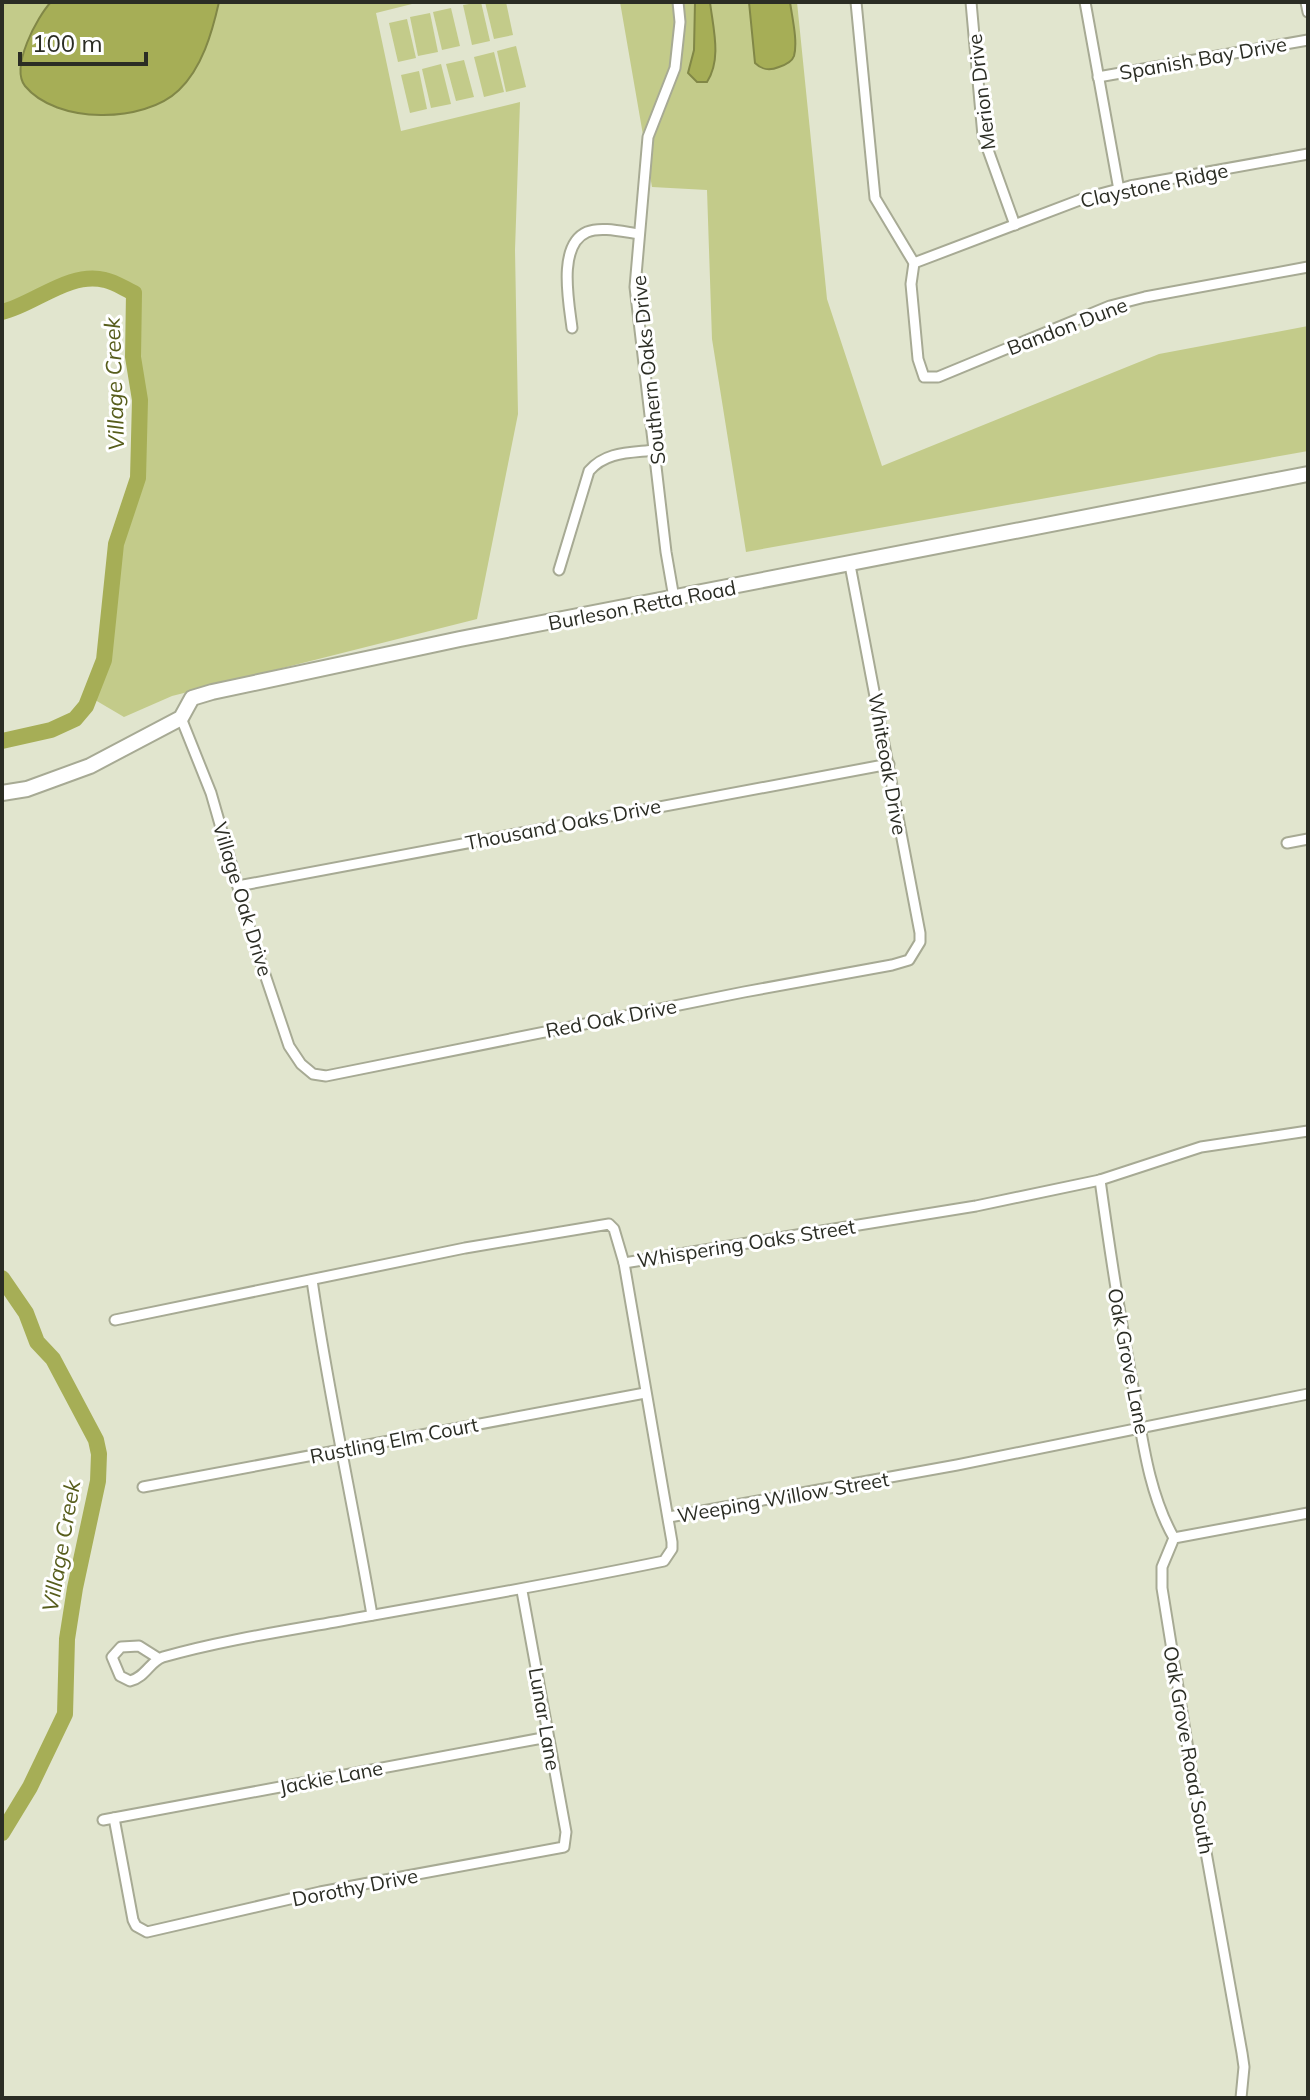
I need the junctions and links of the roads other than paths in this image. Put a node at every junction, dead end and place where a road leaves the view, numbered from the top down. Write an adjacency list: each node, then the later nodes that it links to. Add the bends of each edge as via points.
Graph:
1 (678, 2): 12 (street, Southern Oaks Drive, via 675,68 648,137)
2 (856, 2): 13 (street, via 875,198)
3 (971, 2): 11 (street, Merion Drive, via 983,136)
4 (1085, 2): 8 (street)
5 (1306, 2): 6 (street)
6 (1308, 12)
7 (1308, 40): 8 (street, Spanish Bay Drive)
8 (1098, 77): 10 (street)
9 (1308, 154): 10 (street, Claystone Ridge)
10 (1119, 190): 11 (street, Claystone Ridge)
11 (1015, 225): 13 (street, Claystone Ridge)
12 (639, 234): 15 (street, via 586,232 574,245 568,261); 16 (street, Southern Oaks Drive, via 635,287)
13 (914, 263): 14 (street, Bandon Dune, via 911,284 924,377 938,377 1110,306)
14 (1308, 267)
15 (572, 328)
16 (655, 450): 19 (street, via 597,461 589,471); 20 (street, Southern Oaks Drive)
17 (1308, 474): 18 (street, Burleson Retta Road)
18 (850, 565): 20 (street, Burleson Retta Road); 22 (street, Whiteoak Drive)
19 (559, 570)
20 (674, 598): 21 (street, Burleson Retta Road, via 212,692 192,698)
21 (181, 718): 23 (street, Burleson Retta Road, via 90,766); 26 (street, Village Oak Drive, via 211,793)
22 (889, 764): 26 (street, Thousand Oaks Drive); 27 (street, Whiteoak Drive, via 920,933)
23 (2, 793)
24 (1308, 839): 25 (street)
25 (1287, 843)
26 (238, 886): 28 (street, Village Oak Drive, via 289,1046)
27 (909, 960): 28 (street, Red Oak Drive, via 326,1076)
28 (313, 1074)
29 (1308, 1131): 30 (street, Whispering Oaks Street, via 1201,1147)
30 (1100, 1180): 31 (street, Whispering Oaks Street, via 976,1206); 36 (street, Oak Grove Lane)
31 (624, 1263): 32 (street, Whispering Oaks Street, via 614,1229 599,1224); 34 (street)
32 (312, 1280): 33 (street, Whispering Oaks Street); 37 (street)
33 (115, 1320)
34 (645, 1393): 37 (street, Rustling Elm Court); 40 (street)
35 (1308, 1394): 36 (street, Weeping Willow Street)
36 (1140, 1426): 40 (street, Weeping Willow Street); 41 (street, Oak Grove Lane, via 1162,1518)
37 (343, 1450): 38 (street, Rustling Elm Court); 43 (street)
38 (143, 1487)
39 (1308, 1513): 41 (street)
40 (669, 1517): 42 (street, Weeping Willow Street, via 672,1549 664,1561)
41 (1174, 1538): 49 (street, Oak Grove Road South, via 1162,1567 1162,1588 1242,2053)
42 (522, 1591): 43 (street, Weeping Willow Street); 45 (street, Lunar Lane)
43 (372, 1615): 44 (street, Weeping Willow Street)
44 (158, 1658): 44 (street, Weeping Willow Street, via 139,1679 130,1681 120,1676 112,1657 121,1647 139,1646)
45 (548, 1737): 46 (street, Jackie Lane); 48 (street, Lunar Lane, via 566,1832)
46 (114, 1818): 47 (street, Jackie Lane); 48 (street, Dorothy Drive, via 133,1920 147,1932 320,1892)
47 (103, 1820)
48 (564, 1847)
49 (1241, 2098)

